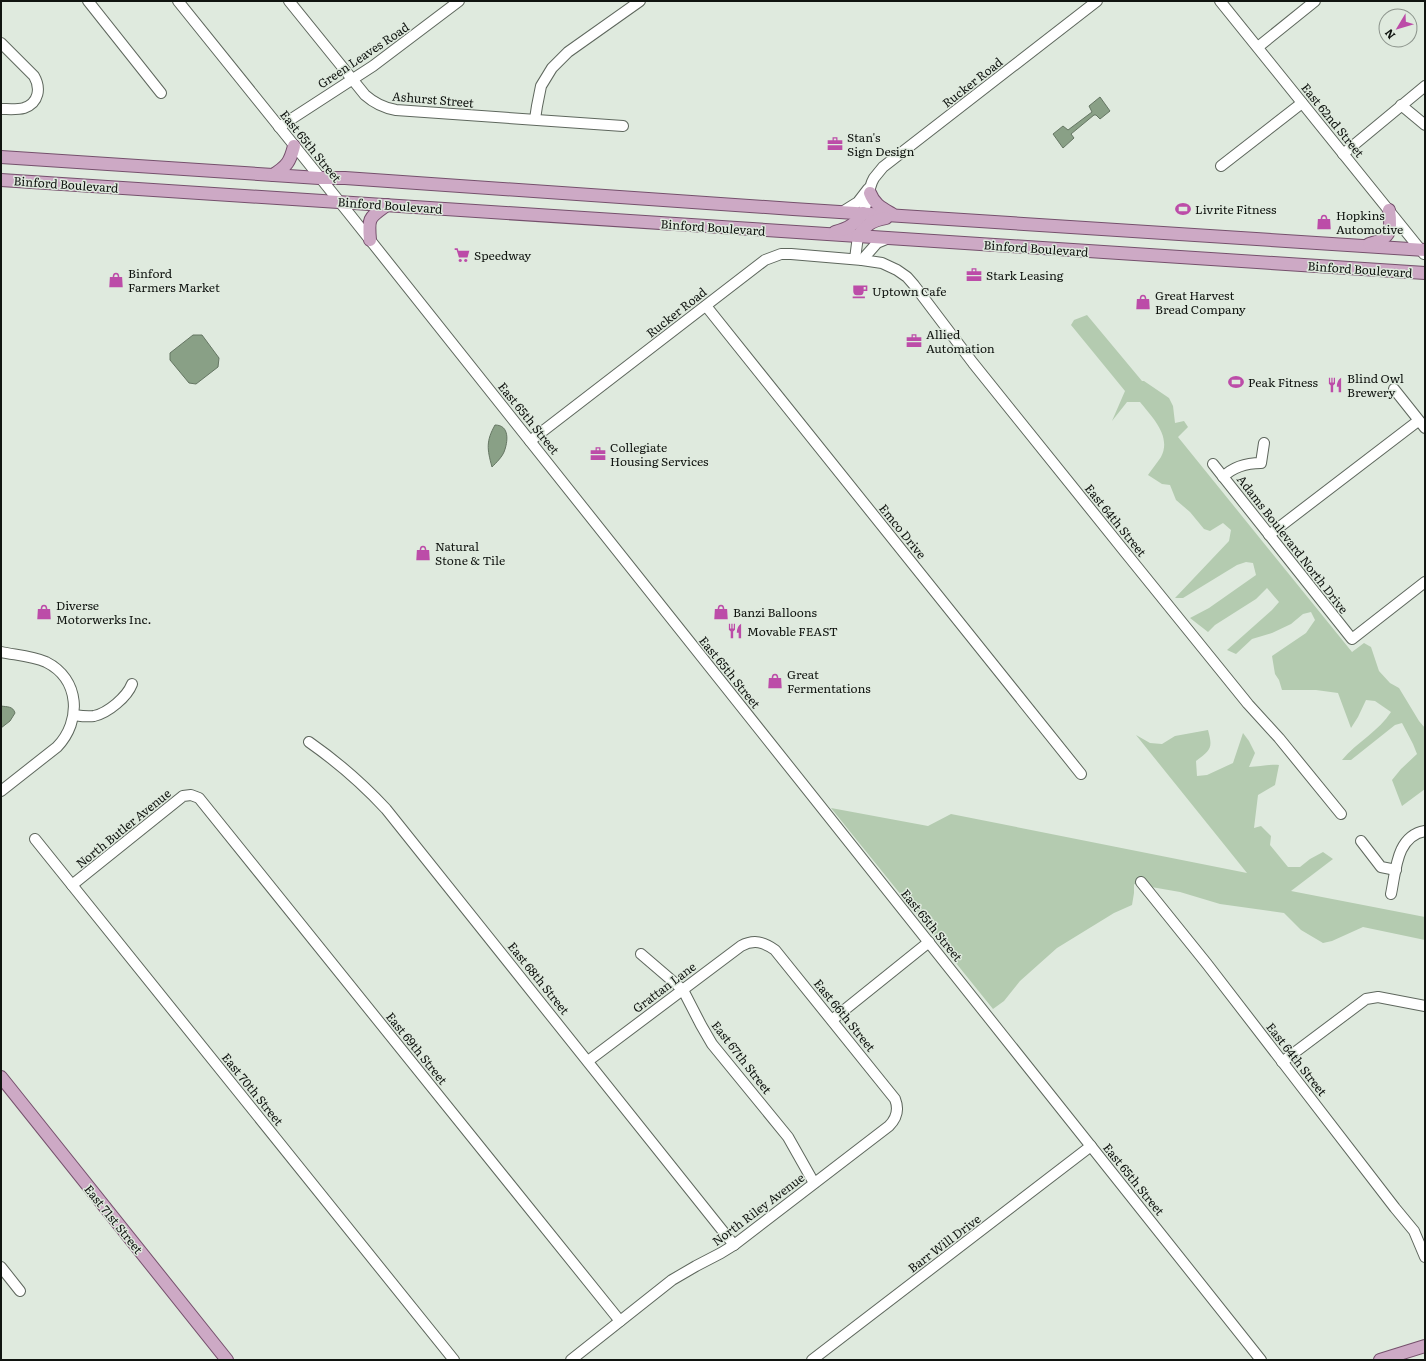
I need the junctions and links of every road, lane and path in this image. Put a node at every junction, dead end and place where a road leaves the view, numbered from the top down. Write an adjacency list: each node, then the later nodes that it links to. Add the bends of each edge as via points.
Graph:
1 (88, 1): 13 (street)
2 (178, 1): 20 (street, East 65th Street)
3 (289, 1): 11 (street, Ashurst Street)
4 (459, 1): 11 (street, Green Leaves Road)
5 (640, 1): 17 (street, via 568,52 552,68 541,86)
6 (1097, 1): 28 (street, Rucker Road, via 888,163 874,178)
7 (1220, 1): 10 (street, East 62nd Street)
8 (1315, 1): 10 (street)
9 (1, 43): 16 (street, via 34,76 38,88 35,100 28,106)
10 (1258, 47): 14 (street, East 62nd Street)
11 (352, 80): 17 (street, Ashurst Street, via 372,101 393,110); 20 (street, Green Leaves Road)
12 (1425, 86): 15 (street)
13 (161, 93)
14 (1302, 103): 22 (street, East 62nd Street); 24 (street)
15 (1401, 105): 18 (street); 22 (street)
16 (1, 109)
17 (535, 120): 19 (street, Ashurst Street)
18 (1425, 125)
19 (623, 126)
20 (279, 127): 21 (street, East 65th Street)
21 (294, 146): 25 (main road, via 289,162); 26 (street, East 65th Street)
22 (1346, 151): 31 (street, East 62nd Street)
23 (1, 157): 25 (main road, Binford Boulevard)
24 (1221, 166)
25 (273, 175): 26 (main road, Binford Boulevard)
26 (319, 178): 29 (street, East 65th Street); 32 (main road, Binford Boulevard)
27 (1, 180): 29 (main road, Binford Boulevard)
28 (870, 191): 32 (street, Rucker Road); 33 (street, Rucker Road); 34 (main road, via 874,202)
29 (340, 202): 30 (main road, Binford Boulevard); 38 (street, East 65th Street)
30 (387, 205): 35 (main road, Binford Boulevard); 38 (main road, via 370,219)
31 (1389, 210): 39 (main road, via 1389,234 1381,241); 40 (street, East 62nd Street)
32 (842, 212): 33 (main road, Binford Boulevard)
33 (863, 213): 34 (main road, Binford Boulevard); 35 (main road, via 848,229)
34 (894, 216): 36 (main road, via 874,220); 39 (main road, Binford Boulevard)
35 (830, 234): 36 (main road, Binford Boulevard)
36 (858, 236): 37 (main road, Binford Boulevard); 41 (street)
37 (889, 238): 41 (street, via 877,243); 42 (main road, Binford Boulevard)
38 (370, 240): 46 (street, East 65th Street)
39 (1360, 246): 40 (main road, Binford Boulevard)
40 (1424, 252)
41 (858, 259): 43 (street, Rucker Road, via 791,254 774,256); 59 (street, East 64th Street, via 888,265 909,280 1107,530)
42 (1425, 274)
43 (706, 306): 46 (street, Rucker Road); 56 (street, Emco Drive)
44 (1394, 389): 45 (street)
45 (1422, 425): 50 (street)
46 (530, 441): 68 (street, East 65th Street)
47 (1264, 443): 49 (street, via 1261,463 1239,466)
48 (1213, 464): 49 (street, Adams Boulevard North Drive)
49 (1223, 477): 50 (street, Adams Boulevard North Drive)
50 (1269, 535): 51 (street, Adams Boulevard North Drive, via 1352,639)
51 (1425, 582)
52 (1, 652): 54 (street, via 37,659 54,667 70,686 74,698)
53 (132, 684): 54 (street, via 126,695 103,713 86,717)
54 (74, 715): 57 (street, via 69,732 61,743)
55 (309, 742): 73 (street, East 68th Street, via 356,777 386,809)
56 (1081, 774)
57 (1, 791)
58 (191, 794): 65 (street, North Butler Avenue, via 183,796); 83 (street, East 69th Street, via 199,798)
59 (1341, 814)
60 (1425, 831): 63 (street, via 1404,843)
61 (35, 839): 65 (street, East 70th Street)
62 (1361, 841): 63 (street, via 1382,867)
63 (1396, 870): 66 (street)
64 (1141, 882): 74 (street, East 64th Street)
65 (72, 885): 85 (street, East 70th Street)
66 (1391, 894)
67 (759, 942): 70 (street, Grattan Lane, via 748,942 741,946); 72 (street, East 66th Street, via 775,950)
68 (929, 942): 72 (street); 77 (street, East 65th Street)
69 (641, 954): 70 (street, East 67th Street)
70 (682, 990): 73 (street, Grattan Lane); 78 (street, East 67th Street, via 712,1044 788,1137)
71 (1425, 1006): 74 (street, via 1378,997 1368,998)
72 (832, 1020): 76 (street, East 66th Street, via 895,1099)
73 (588, 1061): 79 (street, East 68th Street)
74 (1282, 1062): 80 (street, East 64th Street, via 1411,1227)
75 (1, 1077): 86 (main road, East 71st Street)
76 (897, 1114): 78 (street, North Riley Avenue, via 889,1126)
77 (1091, 1146): 88 (street, Barr Will Drive); 89 (street, East 65th Street)
78 (814, 1183): 79 (street, North Riley Avenue)
79 (734, 1245): 83 (street, North Riley Avenue, via 672,1280)
80 (1425, 1257)
81 (1, 1267): 82 (street)
82 (20, 1291)
83 (620, 1321): 87 (street, North Riley Avenue)
84 (1425, 1346): 90 (main road)
85 (453, 1358)
86 (227, 1360)
87 (571, 1360)
88 (812, 1360)
89 (1261, 1360)
90 (1380, 1360)

